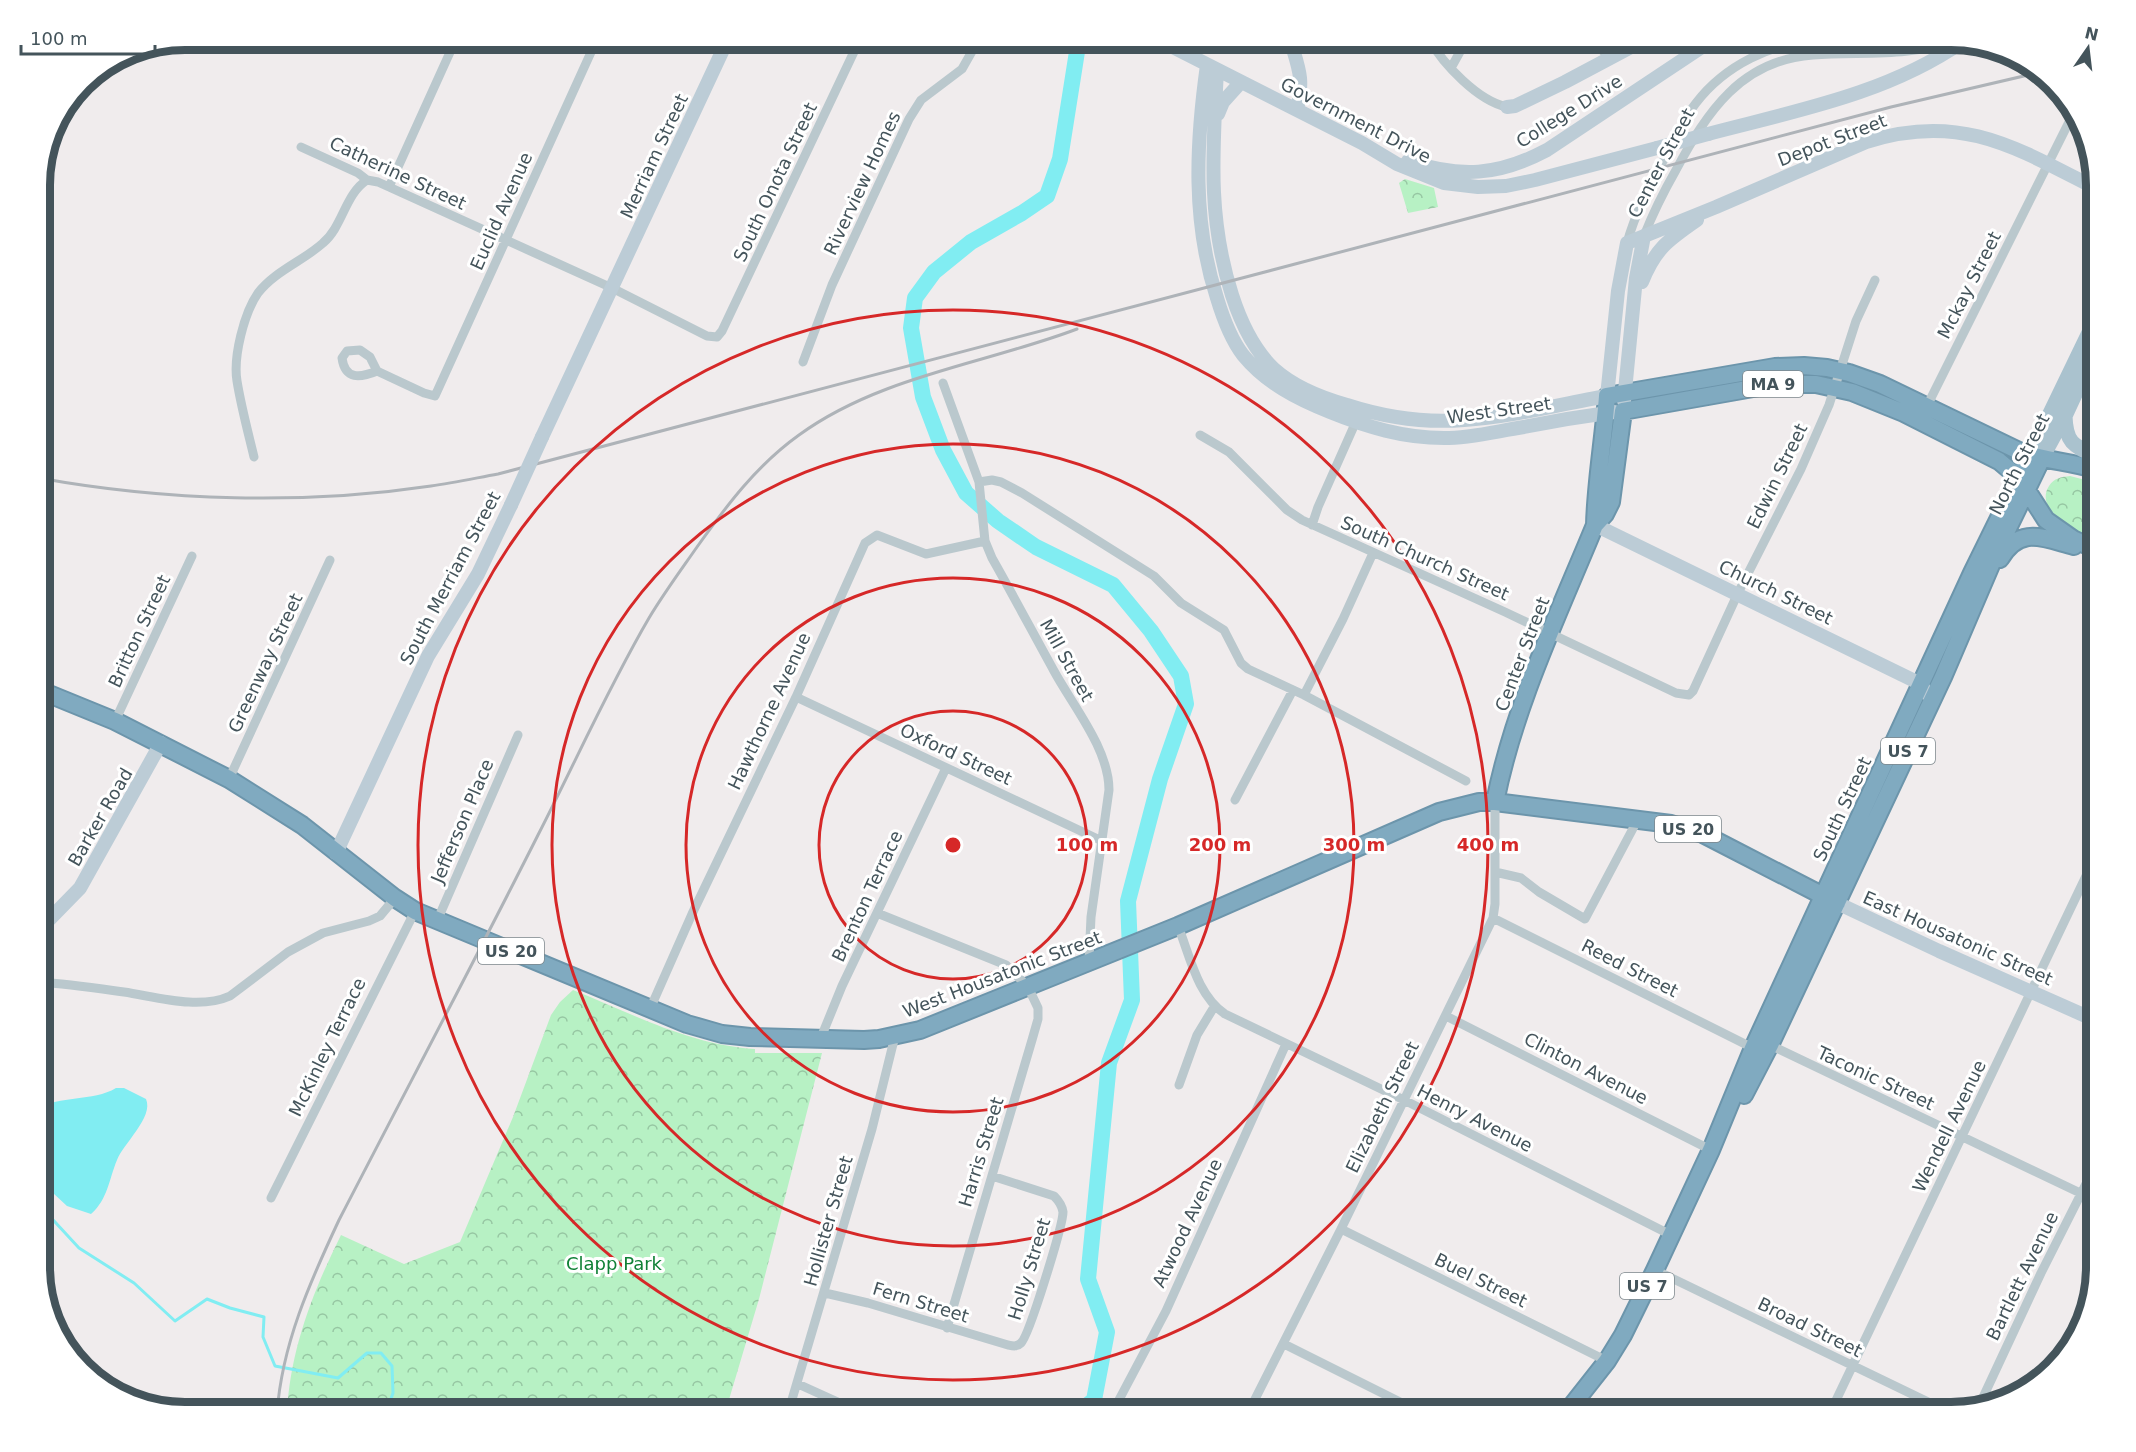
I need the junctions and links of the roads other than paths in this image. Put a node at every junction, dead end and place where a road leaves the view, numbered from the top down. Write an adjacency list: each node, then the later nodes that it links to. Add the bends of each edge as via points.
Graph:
1 (451, 50): 29 (street)
2 (592, 50): 32 (street, Euclid Avenue)
3 (723, 50): 35 (street, Merriam Street)
4 (855, 50): 37 (street, South Onota Street)
5 (973, 50): 39 (street, Riverview Homes, via 962,69 921,100 909,119 832,285)
6 (1178, 50): 17 (street)
7 (1293, 50): 21 (street, via 1302,87)
8 (1435, 50): 18 (street)
9 (1461, 50): 18 (street)
10 (1602, 50): 16 (street)
11 (1625, 50): 16 (street)
12 (1697, 50): 24 (street, College Drive, via 1547,150 1508,167 1477,173 1454,172)
13 (1769, 50): 33 (street, Center Street, via 1724,75 1704,94 1683,123 1643,198)
14 (1917, 50): 31 (street, Center Street, via 1792,58 1745,79 1705,120 1661,197)
15 (1948, 50): 24 (street, Government Drive, bridge, via 1901,77 1866,91 1506,186 1454,185 1421,175)
16 (1610, 58): 20 (street)
17 (1212, 68): 19 (street, Government Drive); 23 (street, West Street); 50 (street, West Street, via 1198,142 1199,215 1211,280 1225,324 1242,354 1263,376 1296,397)
18 (1451, 68): 20 (street, via 1491,103)
19 (1241, 82): 21 (street, Government Drive); 23 (street, West Street, via 1223,102)
20 (1507, 107)
21 (1297, 110): 24 (street, Government Drive)
22 (2070, 120): 26 (street, Mckay Street)
23 (1214, 129): 50 (street, West Street, via 1212,190 1218,244 1248,336 1264,359 1292,382)
24 (1362, 143)
25 (301, 147): 27 (street, Catherine Street)
26 (2048, 164): 28 (street, Depot Street); 30 (street, Depot Street, via 2007,144 1974,134 1940,130 1905,132 1844,151); 49 (street, Mckay Street)
27 (367, 180): 29 (street, Catherine Street); 54 (street, via 358,186 325,242 258,294 244,323 236,379)
28 (2086, 183)
29 (389, 187): 32 (street, Catherine Street)
30 (1716, 207): 31 (street, Depot Street); 36 (street, Depot Street, via 1660,248 1648,266)
31 (1644, 236): 33 (street, Depot Street); 36 (street, Center Street)
32 (506, 241): 35 (street, Catherine Street); 41 (street, Euclid Avenue, via 435,396)
33 (1627, 243): 46 (street, Center Street)
34 (1875, 280): 40 (street, Edwin Street)
35 (612, 288): 37 (street, Catherine Street, via 707,336); 88 (street, South Merriam Street, bridge, via 478,574 428,656)
36 (1635, 300): 45 (street, Center Street)
37 (717, 337)
38 (2086, 344): 55 (main road, North Street)
39 (803, 362)
40 (1839, 370): 44 (street, Edwin Street); 45 (highway, West Street / MA 9, via 1775,367); 49 (highway, West Street / MA 9, via 1880,384)
41 (377, 371)
42 (2086, 371): 51 (main road, North Street)
43 (944, 383): 57 (street, Mill Street)
44 (1834, 387): 47 (highway, West Street / MA 9, via 1776,384); 49 (highway, West Street / MA 9); 68 (street, Edwin Street, via 1801,469)
45 (1624, 392): 46 (highway, West Street / MA 9); 47 (street, Center Street)
46 (1607, 396): 48 (highway, Center Street); 50 (street, West Street, via 1463,420)
47 (1623, 411): 48 (street, West Street); 61 (highway, Center Street, via 1611,502)
48 (1606, 413): 50 (street, West Street, via 1457,438 1410,436); 61 (highway, Center Street)
49 (1923, 413): 55 (highway, West Street / MA 9); 58 (highway, West Street / MA 9, via 1999,461)
50 (1359, 416): 60 (street)
51 (2065, 416): 53 (main road, via 2071,442); 55 (main road, North Street)
52 (1200, 435): 60 (street, South Church Street, via 1229,452 1287,510)
53 (2086, 451)
54 (254, 457)
55 (2040, 462): 56 (highway); 58 (highway, North Street); 59 (highway)
56 (2086, 469)
57 (979, 482): 62 (street, Mill Street); 72 (street, via 1000,482 1022,493 1135,563 1181,603 1224,630 1248,669)
58 (2022, 484): 59 (highway, MA 9); 69 (highway, North Street); 71 (highway, South Street / US 7, via 1972,573)
59 (2036, 508): 63 (highway, MA 9, via 2059,531)
60 (1312, 525): 65 (street, South Church Street)
61 (1595, 525): 68 (street, Church Street); 70 (highway, Center Street)
62 (985, 541): 76 (street, Hawthorne Avenue, via 926,554 886,537 877,535 870,539); 87 (street, Mill Street, via 1054,672 1098,745 1109,781)
63 (2086, 546)
64 (2086, 548): 69 (highway, US 7, via 2038,537 2018,539 2005,551)
65 (1373, 553): 70 (street, South Church Street); 74 (street)
66 (192, 556): 78 (street, Britton Street)
67 (330, 560): 82 (street, Greenway Street)
68 (1738, 593): 71 (street, Church Street); 75 (street, Edwin Street)
69 (1977, 599): 77 (highway, South Street / US 7)
70 (1550, 635): 75 (street, South Church Street, via 1676,693); 85 (highway, Center Street, via 1508,743)
71 (1921, 684): 77 (street); 92 (highway, South Street / US 7)
72 (1293, 690): 74 (street); 84 (street)
73 (50, 694): 78 (highway, West Housatonic Street / US 20)
74 (1304, 695): 83 (street)
75 (1689, 695)
76 (796, 697): 81 (street, Oxford Street); 104 (street, Hawthorne Avenue)
77 (1931, 703): 92 (highway, South Street / US 7)
78 (115, 721): 80 (highway, West Housatonic Street / US 20)
79 (518, 735): 97 (street, Jefferson Place)
80 (161, 743): 82 (highway, West Housatonic Street / US 20); 96 (street, Barker Road, via 80,888)
81 (946, 768): 87 (street, Oxford Street); 94 (street, Brenton Terrace)
82 (229, 779): 88 (highway, West Housatonic Street / US 20, via 302,825)
83 (1466, 781)
84 (1235, 800)
85 (1495, 802): 86 (highway, West Housatonic Street / US 20); 89 (street, Elizabeth Street); 98 (highway, West Housatonic Street / US 20, via 1439,812)
86 (1638, 819): 89 (street, via 1585,919 1521,878); 92 (highway, West Housatonic Street / US 20, via 1703,834)
87 (1102, 841): 99 (street, Mill Street, via 1091,917)
88 (336, 853): 91 (highway, West Housatonic Street / US 20)
89 (1495, 872): 95 (street, Elizabeth Street)
90 (2086, 877): 102 (street, Wendell Avenue)
91 (395, 898): 93 (highway, West Housatonic Street / US 20); 100 (street, via 380,916 307,940 221,1000 195,1002)
92 (1830, 900): 102 (street, East Housatonic Street); 110 (highway, South Street / US 7); 111 (highway, South Street / US 7)
93 (415, 911): 97 (highway, West Housatonic Street / US 20); 120 (street, McKinley Terrace)
94 (878, 913): 101 (street, via 1006,965); 108 (street, Brenton Terrace)
95 (1493, 918): 105 (street, Elizabeth Street); 111 (street, Reed Street)
96 (50, 919)
97 (437, 921): 104 (highway, West Housatonic Street / US 20)
98 (1178, 926): 99 (highway, West Housatonic Street / US 20); 103 (street, via 1205,995)
99 (1094, 959): 101 (highway, West Housatonic Street / US 20)
100 (50, 983)
101 (1028, 987): 107 (highway, West Housatonic Street / US 20); 116 (street, Harris Street, via 1038,1008 1038,1019)
102 (2032, 992): 106 (street, East Housatonic Street); 114 (street, Wendell Avenue)
103 (1214, 1007): 109 (street, Henry Avenue); 112 (street, via 1197,1035)
104 (650, 1009): 108 (highway, West Housatonic Street / US 20, via 722,1034)
105 (1446, 1016): 113 (street, Elizabeth Street); 115 (street, Clinton Avenue)
106 (2086, 1016)
107 (895, 1036): 108 (highway, West Housatonic Street / US 20); 124 (street, Hollister Street)
108 (820, 1040)
109 (1286, 1044): 113 (street, Henry Avenue); 135 (street, Atwood Avenue, via 1166,1311)
110 (1770, 1046): 114 (street, Taconic Street); 115 (highway, South Street / US 7)
111 (1753, 1048): 115 (highway, South Street / US 7)
112 (1179, 1085)
113 (1404, 1100): 121 (street, Elizabeth Street); 122 (street, Henry Avenue)
114 (1962, 1137): 118 (street, Taconic Street); 129 (street, Wendell Avenue)
115 (1711, 1150): 122 (highway, South Street / US 7)
116 (992, 1176): 125 (street, Harris Street); 127 (street, Holly Street, via 1050,1196 1063,1209 1025,1338)
117 (2086, 1183): 118 (street, Bartlett Avenue)
118 (2081, 1193): 119 (street, Taconic Street); 132 (street, Bartlett Avenue)
119 (2086, 1196)
120 (271, 1198)
121 (1341, 1229): 126 (street, Elizabeth Street); 128 (street, Buel Street)
122 (1671, 1235): 123 (highway, South Street / US 7)
123 (1655, 1270): 128 (highway, South Street / US 7); 129 (street, Broad Street)
124 (825, 1293): 125 (street, Fern Street); 130 (street, Hollister Street)
125 (947, 1328): 127 (street, Fern Street)
126 (1284, 1344): 136 (street, Elizabeth Street); 137 (street)
127 (1008, 1346)
128 (1607, 1362): 131 (highway, South Street / US 7)
129 (1853, 1366): 140 (street, Wendell Avenue); 141 (street, Broad Street)
130 (798, 1384): 133 (street, Hollister Street); 134 (street)
131 (1580, 1396): 138 (highway, South Street / US 7); 139 (street)
132 (1982, 1399)
133 (792, 1402)
134 (838, 1402)
135 (1118, 1402)
136 (1254, 1402)
137 (1400, 1402)
138 (1575, 1402)
139 (1582, 1402)
140 (1835, 1402)
141 (1928, 1402)

